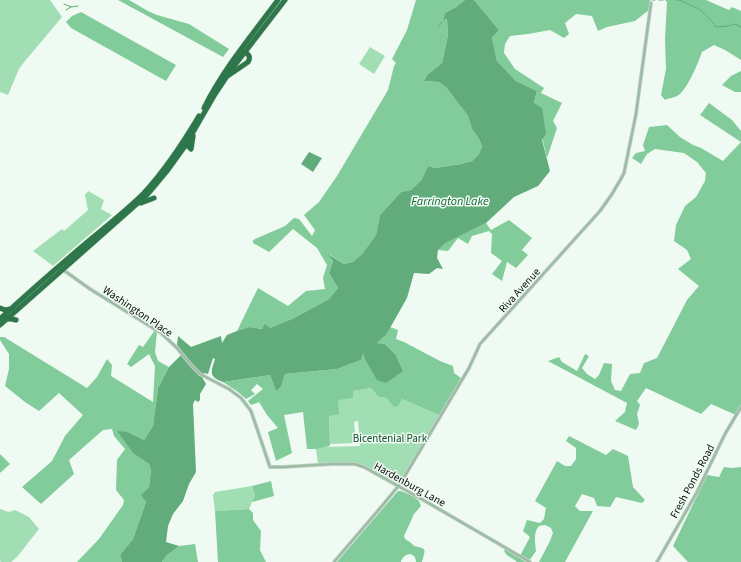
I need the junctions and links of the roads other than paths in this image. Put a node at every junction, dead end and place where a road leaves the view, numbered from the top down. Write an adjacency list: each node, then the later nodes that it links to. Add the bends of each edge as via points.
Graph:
1 (278, 0): 6 (highway, via 240,50 211,94)
2 (285, 0): 4 (highway)
3 (651, 3): 16 (street, Riva Avenue, via 636,114 622,177 600,211 480,344 469,368)
4 (244, 52): 5 (highway); 5 (highway, via 249,56 248,62)
5 (226, 77): 6 (highway)
6 (204, 110): 8 (highway, via 193,134 191,149 185,146 157,184); 9 (highway, via 171,160 144,193)
7 (154, 198): 8 (highway)
8 (136, 205): 9 (highway)
9 (61, 268): 10 (highway, via 39,283); 11 (highway); 15 (street, Washington Place, via 161,333 200,374 241,398 251,411)
10 (11, 309): 11 (highway); 11 (highway, via 0,308)
11 (3, 319): 12 (highway); 13 (highway)
12 (16, 320)
13 (0, 325)
14 (741, 407): 19 (street, Fresh Ponds Road)
15 (270, 467): 16 (street, Hardenburg Lane, via 355,464)
16 (398, 486): 17 (street, Riva Avenue); 18 (street, Hardenburg Lane)
17 (334, 562)
18 (530, 562)
19 (657, 562)

